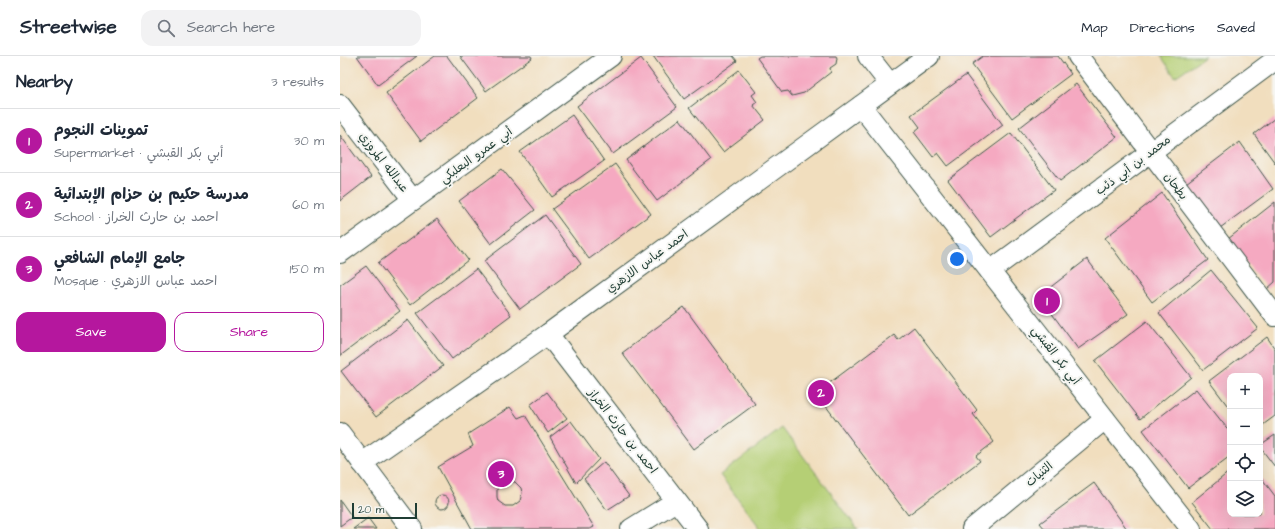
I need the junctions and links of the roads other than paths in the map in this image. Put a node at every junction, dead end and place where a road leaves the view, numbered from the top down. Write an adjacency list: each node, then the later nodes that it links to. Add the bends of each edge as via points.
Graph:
1 (611, 56): 10 (street, أبي عمرو البعلبكي)
2 (868, 56): 6 (street)
3 (929, 56): 6 (street, احمد عباس الازهري)
4 (1078, 56): 9 (street, بطحان)
5 (1275, 60): 9 (street, محمد بن أبي ذئب)
6 (890, 84): 8 (street, احمد عباس الازهري)
7 (340, 105): 10 (street, عبدالله المروزي)
8 (861, 106): 12 (street, أبي بكر القبشي); 14 (street, احمد عباس الازهري)
9 (1150, 152): 12 (street, محمد بن أبي ذئب); 13 (street, بطحان)
10 (413, 200): 11 (street, أبي عمرو البعلبكي)
11 (340, 253)
12 (990, 271): 15 (street, أبي بكر القبشي)
13 (1275, 316)
14 (548, 334): 17 (street, احمد عباس الازهري); 18 (street, احمد بن حارث الخراز)
15 (1105, 419): 22 (street, الثنيات); 23 (street, أبي بكر القبشي)
16 (340, 433): 17 (street)
17 (362, 463): 19 (street)
18 (676, 501): 20 (street); 21 (street, احمد بن حارث الخراز)
19 (412, 529)
20 (631, 529)
21 (698, 529)
22 (972, 529)
23 (1191, 529)

